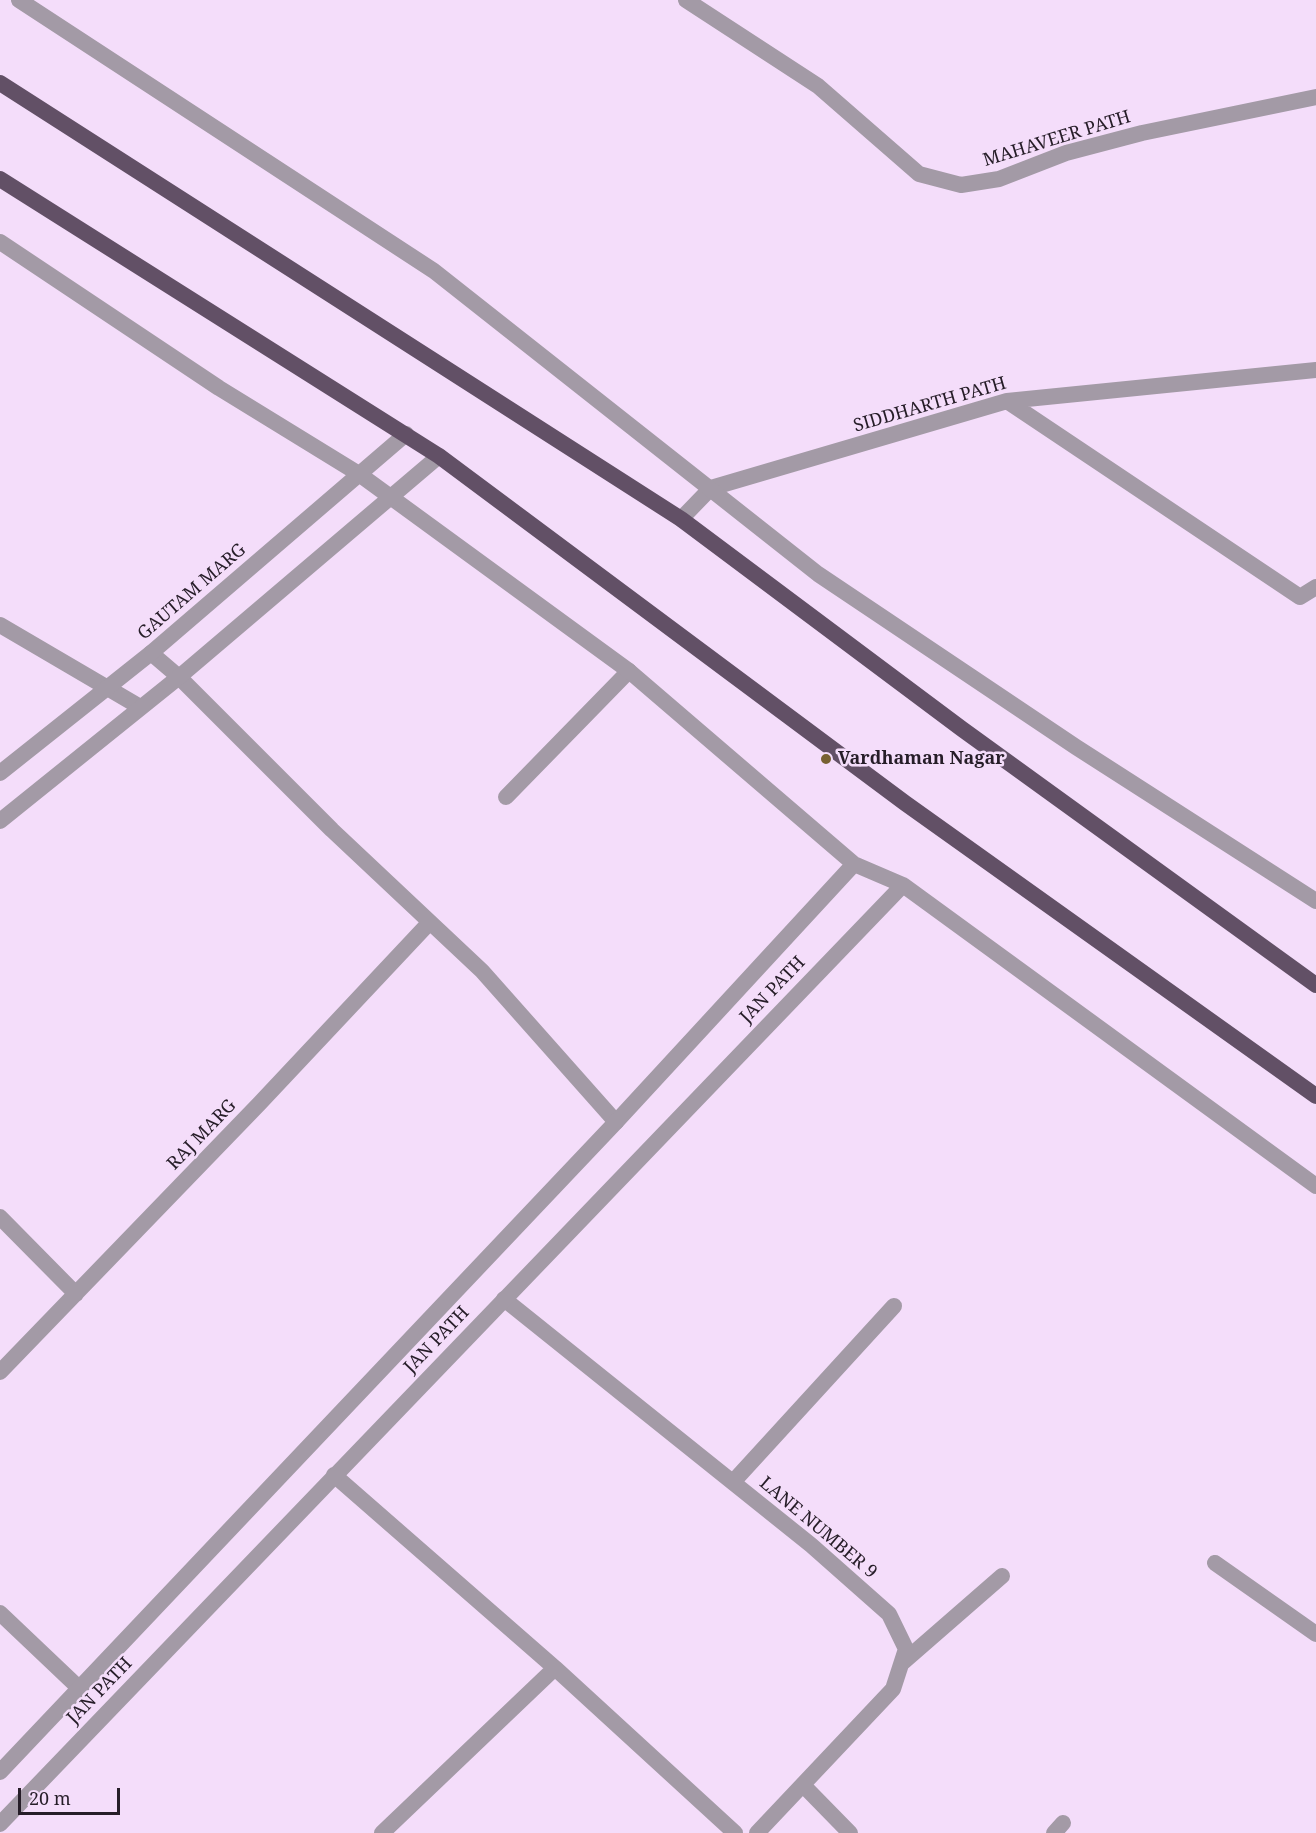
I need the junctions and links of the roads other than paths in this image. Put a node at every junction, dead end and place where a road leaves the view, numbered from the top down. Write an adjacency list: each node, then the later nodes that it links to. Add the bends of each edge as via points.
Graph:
1 (20, 0): 12 (street, via 434,271)
2 (686, 0): 4 (street, MAHAVEER PATH, via 818,86 919,174 962,185 999,179 1066,153 1142,134)
3 (0, 83): 14 (highway)
4 (1316, 97)
5 (0, 179): 9 (highway)
6 (0, 242): 11 (street, via 219,388)
7 (1316, 370): 8 (street, SIDDHARTH PATH)
8 (1007, 401): 12 (street, SIDDHARTH PATH); 15 (street, via 1300,597)
9 (406, 434): 10 (highway); 11 (street, GAUTAM MARG)
10 (439, 456): 13 (street); 30 (highway, via 905,803)
11 (359, 474): 13 (street); 17 (street, GAUTAM MARG)
12 (711, 488): 14 (street, SIDDHARTH PATH); 27 (street, via 827,581)
13 (390, 496): 18 (street); 19 (street)
14 (681, 519): 29 (highway, via 962,729)
15 (1316, 587)
16 (0, 625): 20 (street)
17 (151, 653): 19 (street); 20 (street, GAUTAM MARG)
18 (629, 671): 23 (street); 25 (street)
19 (179, 677): 21 (street); 28 (street)
20 (109, 687): 21 (street); 22 (street, GAUTAM MARG)
21 (140, 707): 24 (street)
22 (0, 773)
23 (506, 797)
24 (0, 820)
25 (854, 864): 26 (street); 31 (street, JAN PATH)
26 (903, 885): 32 (street); 35 (street, JAN PATH)
27 (1316, 901)
28 (430, 922): 31 (street, via 482,970); 34 (street, RAJ MARG)
29 (1316, 985)
30 (1316, 1096)
31 (616, 1122): 46 (street, JAN PATH)
32 (1316, 1186)
33 (0, 1217): 34 (street)
34 (76, 1294): 37 (street, RAJ MARG)
35 (504, 1299): 38 (street, JAN PATH); 39 (street, LANE NUMBER 9)
36 (894, 1306): 39 (street)
37 (0, 1372)
38 (334, 1475): 45 (street); 49 (street, JAN PATH)
39 (733, 1482): 44 (street, LANE NUMBER 9, via 889,1614 906,1649)
40 (1215, 1563): 43 (street)
41 (1002, 1576): 44 (street)
42 (0, 1612): 46 (street)
43 (1316, 1634)
44 (901, 1664): 48 (street, LANE NUMBER 9, via 893,1689)
45 (555, 1668): 50 (street); 51 (street)
46 (79, 1688): 47 (street, JAN PATH)
47 (0, 1772)
48 (803, 1785): 52 (street, LANE NUMBER 9); 53 (street)
49 (0, 1824)
50 (382, 1833)
51 (735, 1833)
52 (757, 1833)
53 (850, 1833)

